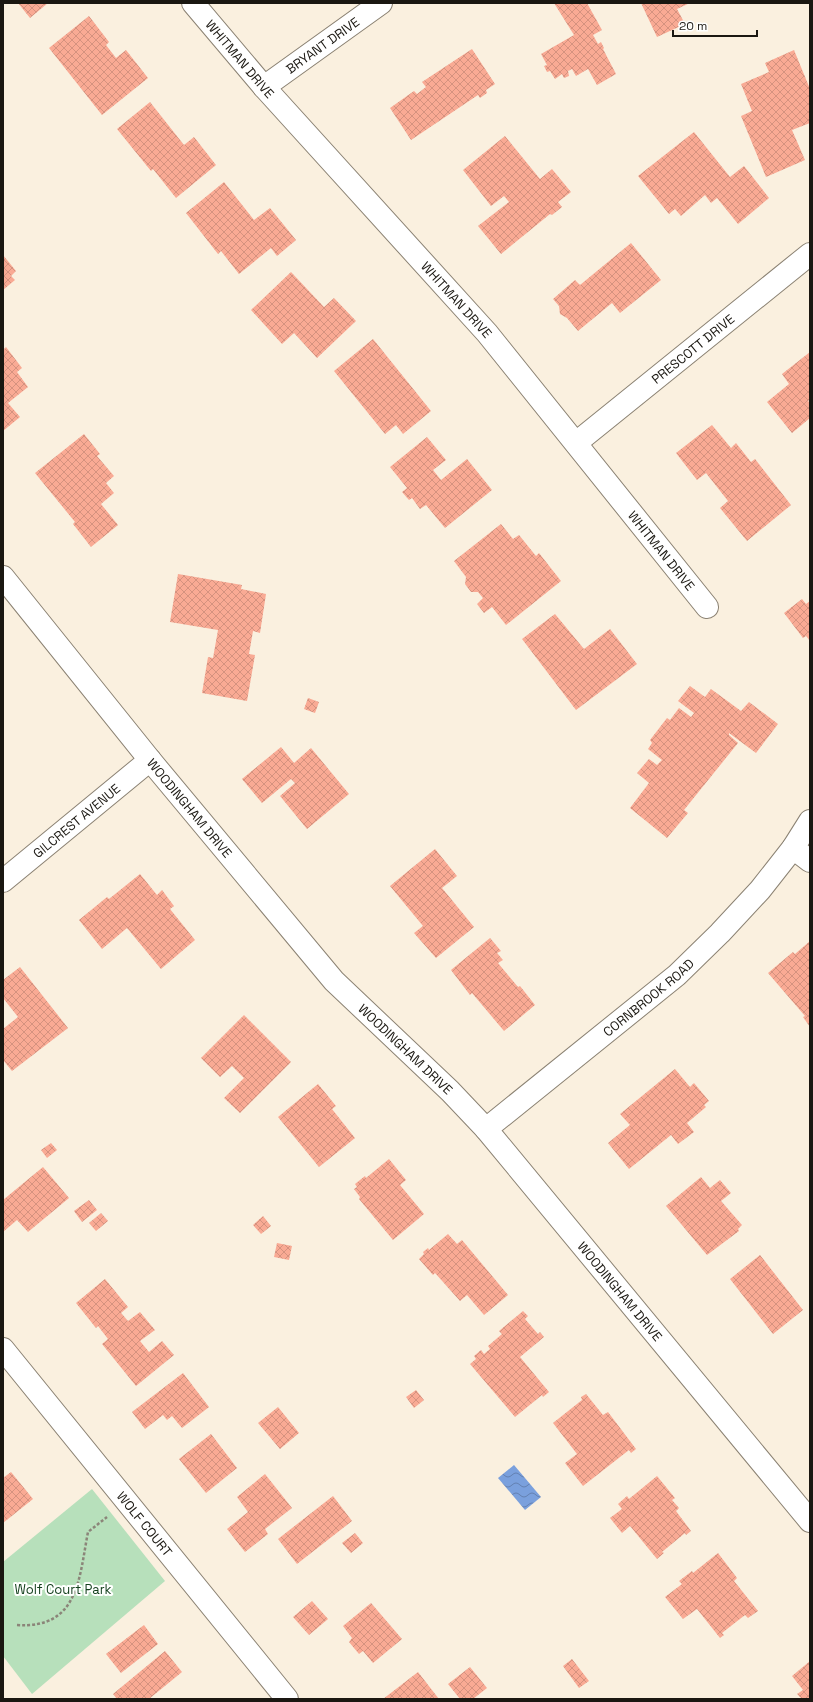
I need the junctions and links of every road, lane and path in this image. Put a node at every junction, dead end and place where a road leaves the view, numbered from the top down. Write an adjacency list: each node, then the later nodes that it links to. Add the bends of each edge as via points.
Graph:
1 (193, 3): 3 (street, WHITMAN DRIVE)
2 (381, 3): 3 (street, BRYANT DRIVE)
3 (264, 87): 5 (street, WHITMAN DRIVE, via 487,333)
4 (810, 254): 5 (street, PRESCOTT DRIVE)
5 (576, 443): 7 (street, WHITMAN DRIVE)
6 (3, 577): 8 (street, WOODINGHAM DRIVE)
7 (707, 607)
8 (150, 760): 12 (street, GILCREST AVENUE); 13 (street, WOODINGHAM DRIVE, via 334,981 450,1091)
9 (810, 821): 10 (street, CORNBROOK ROAD)
10 (793, 848): 11 (street); 13 (street, CORNBROOK ROAD, via 760,890 676,975)
11 (810, 861)
12 (3, 881)
13 (486, 1129): 16 (street, WOODINGHAM DRIVE)
14 (3, 1349): 18 (street, WOLF COURT)
15 (110, 1514): 17 (path, via 88,1532 76,1591 66,1608 44,1623 31,1626)
16 (810, 1520)
17 (17, 1625)
18 (287, 1699)

